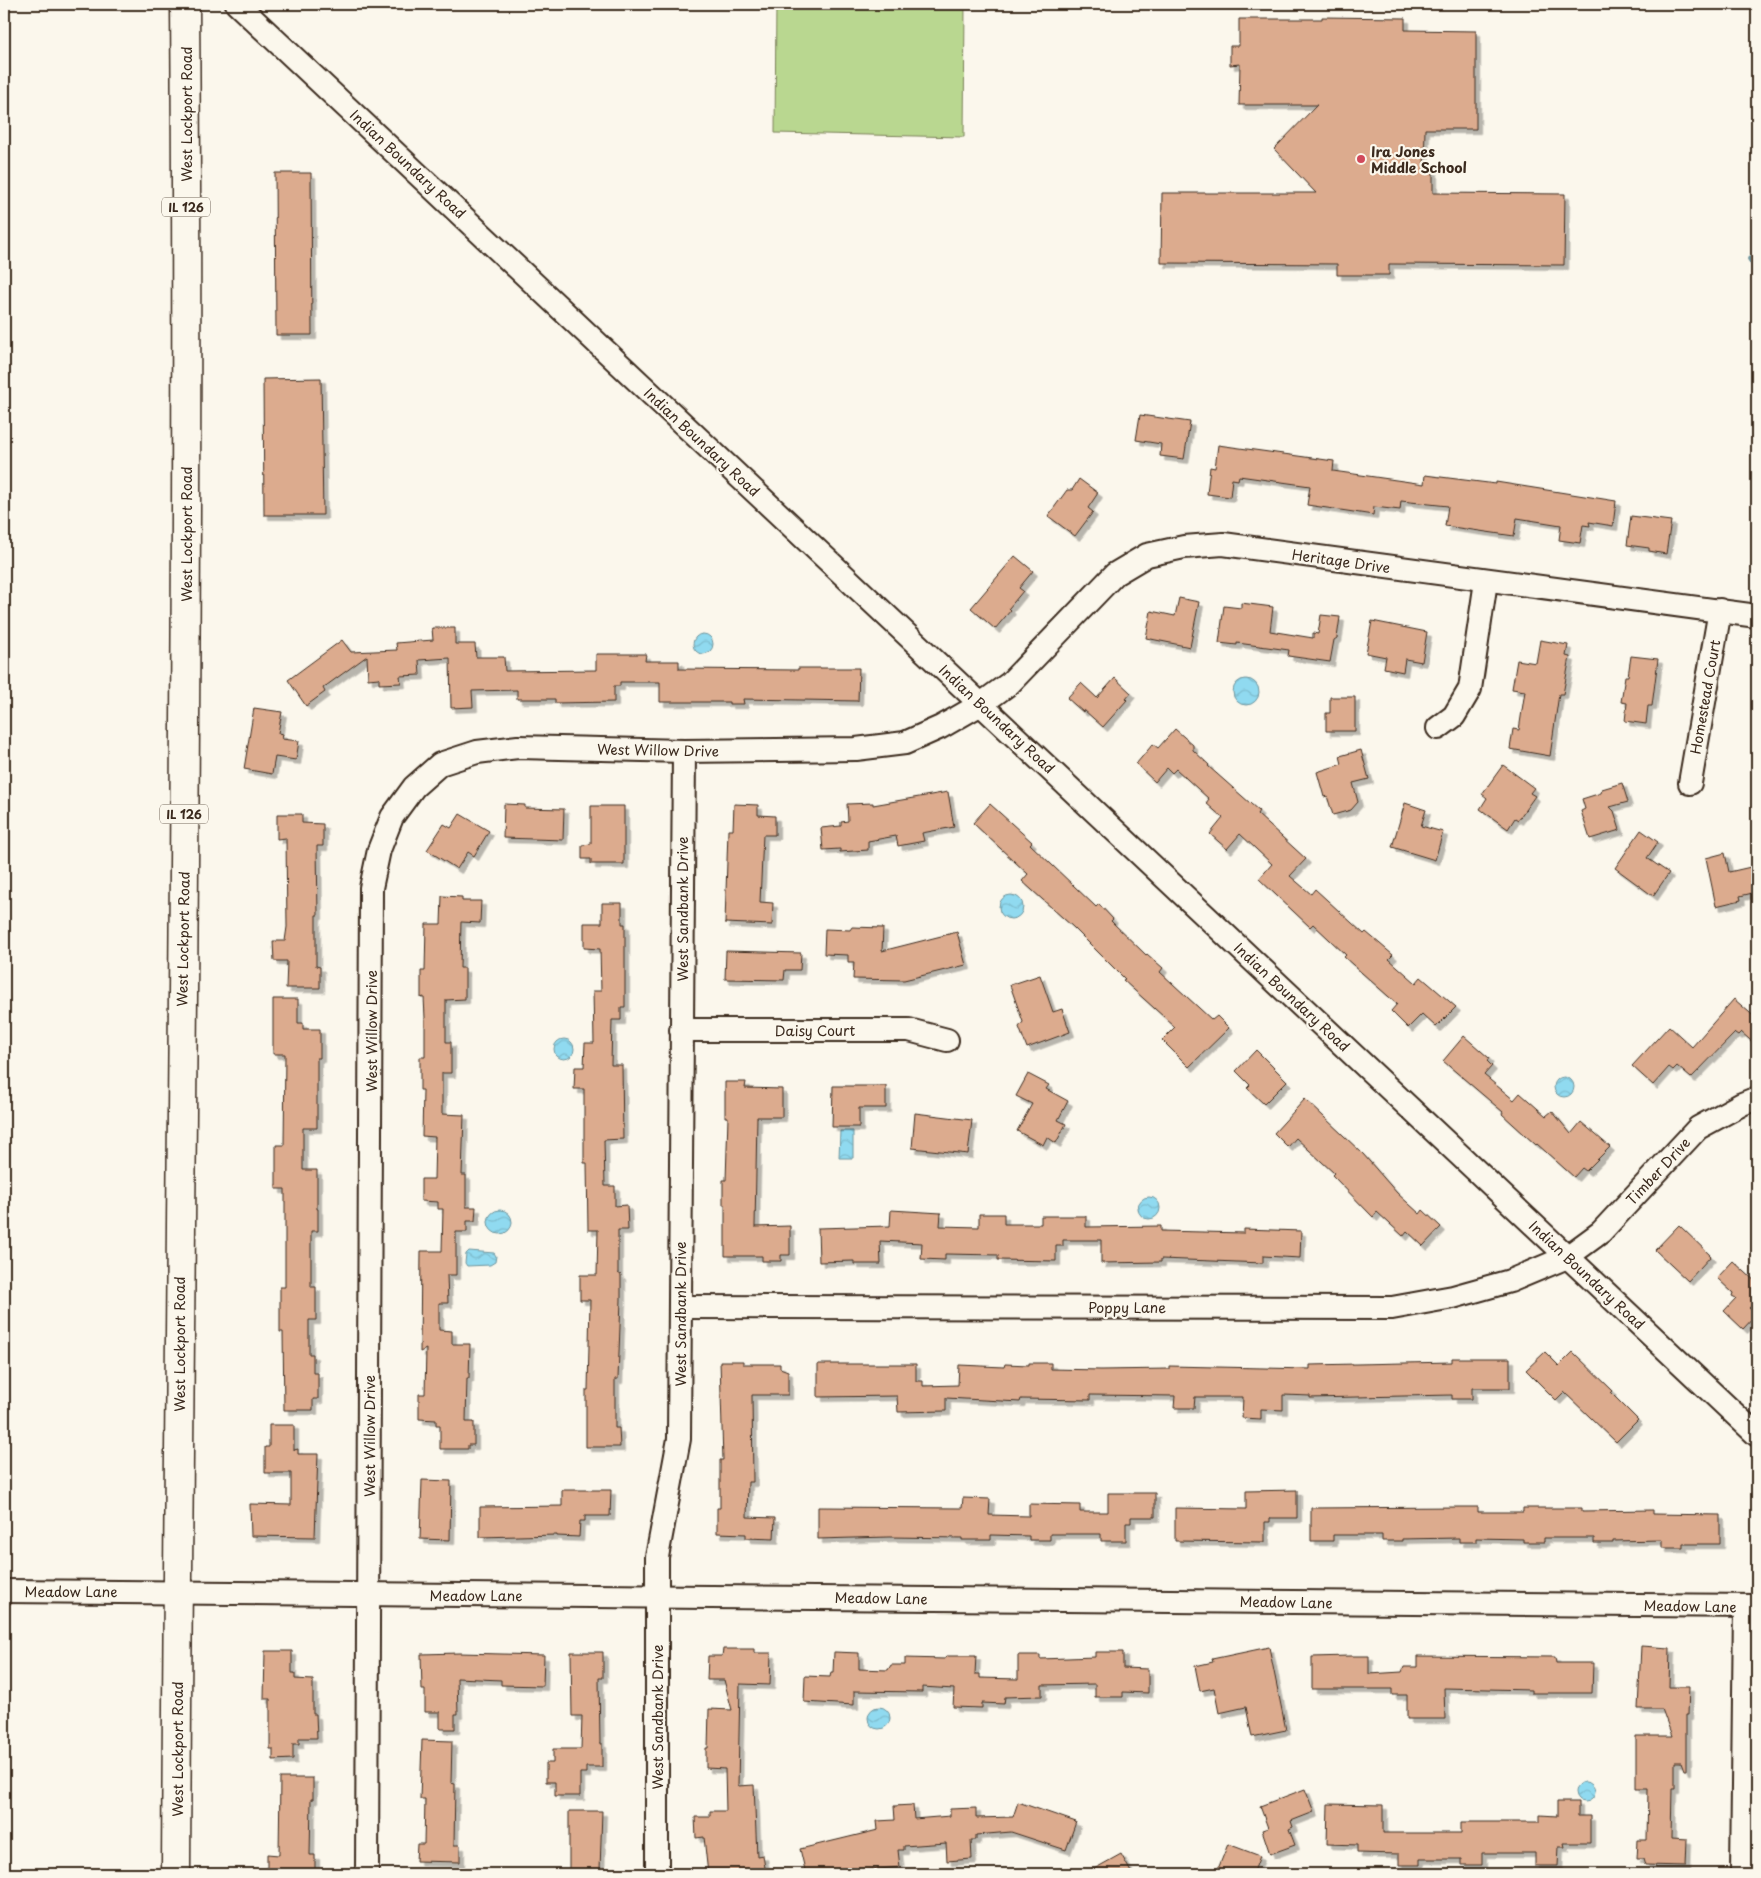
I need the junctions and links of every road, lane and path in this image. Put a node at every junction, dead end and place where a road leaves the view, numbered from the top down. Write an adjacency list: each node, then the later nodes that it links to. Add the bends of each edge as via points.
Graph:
1 (185, 4): 17 (main road, West Lockport Road / IL 126, via 185,715)
2 (237, 4): 6 (street, Indian Boundary Road)
3 (1486, 581): 4 (street, Heritage Drive); 6 (street, Heritage Drive, via 1223,544 1184,547 1147,556 1115,574 1010,683); 7 (street, via 1470,689 1454,716)
4 (1720, 610): 5 (street, Heritage Drive); 9 (street, Homestead Court)
5 (1757, 616)
6 (981, 704): 8 (street, West Willow Drive, via 905,743 856,749); 13 (street, Indian Boundary Road)
7 (1438, 728)
8 (684, 751): 10 (street, West Sandbank Drive); 18 (street, West Willow Drive, via 518,747 478,752 440,764 414,786 392,817 379,850 371,888)
9 (1690, 783)
10 (681, 1030): 11 (street, Daisy Court, via 909,1030); 14 (street, West Sandbank Drive)
11 (947, 1040)
12 (1757, 1098): 13 (street, Timber Drive, via 1698,1128 1601,1232)
13 (1567, 1257): 14 (street, Poppy Lane, via 1510,1281 1392,1308); 15 (street, Indian Boundary Road)
14 (680, 1306): 19 (street, West Sandbank Drive, via 679,1439 657,1557)
15 (1757, 1435)
16 (4, 1591): 17 (street, Meadow Lane)
17 (178, 1593): 18 (street, Meadow Lane); 21 (main road, West Lockport Road)
18 (369, 1594): 19 (street, Meadow Lane); 22 (street, West Willow Drive)
19 (657, 1596): 20 (street, Meadow Lane); 23 (street, West Sandbank Drive)
20 (1751, 1606): 24 (street)
21 (176, 1874)
22 (367, 1874)
23 (657, 1874)
24 (1742, 1874)

